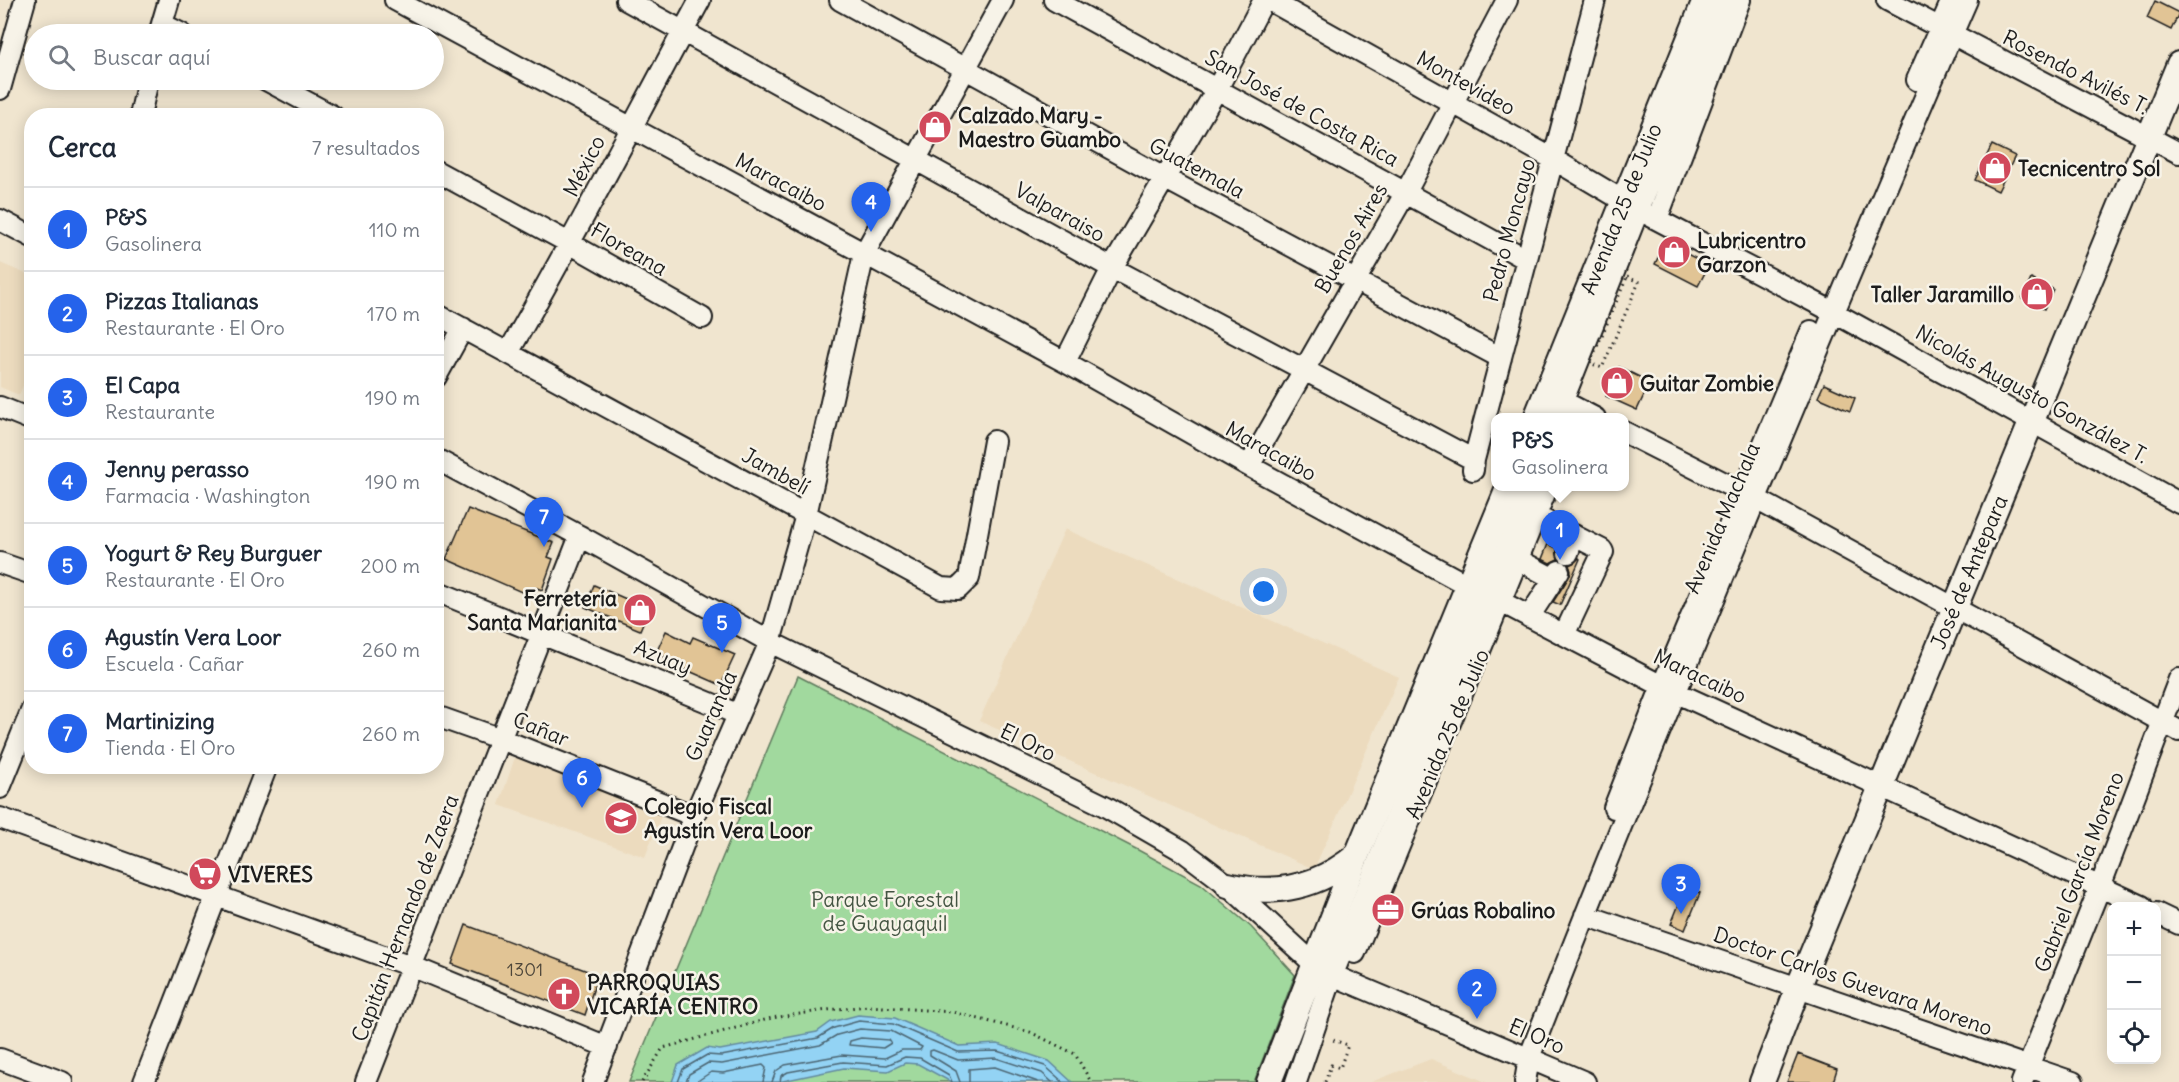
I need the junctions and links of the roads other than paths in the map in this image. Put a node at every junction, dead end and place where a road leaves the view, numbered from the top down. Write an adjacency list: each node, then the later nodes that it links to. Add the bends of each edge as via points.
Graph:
1 (25, 0): 26 (street)
2 (169, 0): 19 (street)
3 (396, 0): 20 (street, Maracaibo)
4 (626, 0): 22 (street, Valparaiso)
5 (700, 0): 22 (street, México)
6 (840, 0): 25 (street, Guatemala)
7 (1003, 0): 25 (street, Guaranda)
8 (1054, 0): 27 (street, San José de Costa Rica)
9 (1264, 0): 27 (street)
10 (1269, 0): 30 (street, Montevideo)
11 (1595, 0): 37 (street, Pedro Moncayo)
12 (1705, 0): 41 (main road, Avenida 25 de Julio)
13 (1722, 0): 41 (street, Avenida 25 de Julio)
14 (1740, 0): 42 (street, Avenida 25 de Julio)
15 (1887, 0): 23 (street, Rosendo Avilés T.)
16 (1952, 0): 23 (street, Avenida Machala)
17 (1967, 0): 23 (street, Avenida Machala)
18 (1498, 3): 30 (street, Buenos Aires)
19 (162, 24)
20 (440, 24)
21 (444, 26): 33 (street, Maracaibo)
22 (683, 31): 33 (street, México); 36 (street, Valparaiso)
23 (1945, 32): 34 (street, Rosendo Avilés T.); 50 (street, Avenida Machala)
24 (2179, 64): 34 (main road, José de Antepara)
25 (965, 69): 36 (street, Guaranda); 39 (street, Guatemala)
26 (0, 89)
27 (1217, 89): 39 (street); 40 (street, San José de Costa Rica)
28 (146, 90): 31 (street)
29 (285, 90): 32 (street)
30 (1452, 102): 37 (street, Montevideo); 40 (street, Buenos Aires)
31 (142, 108)
32 (318, 108)
33 (630, 129): 45 (street, México); 46 (street, Maracaibo)
34 (2150, 136): 35 (street, Rosendo Avilés T.); 64 (main road, José de Antepara)
35 (2179, 153)
36 (916, 159): 46 (street, Guaranda); 48 (street, Valparaiso)
37 (1553, 159): 41 (street, Montevideo); 47 (street, Pedro Moncayo)
38 (444, 175): 45 (street, Floreana)
39 (1164, 178): 48 (street); 49 (street, Guatemala)
40 (1406, 192): 47 (street, San José de Costa Rica); 49 (street, Buenos Aires)
41 (1631, 205): 42 (street, Nicolás Augusto González T.); 60 (main road, Avenida 25 de Julio)
42 (1657, 219): 50 (street, Nicolás Augusto González T.)
43 (0, 220): 44 (street)
44 (24, 233)
45 (571, 244): 52 (street, Floreana); 54 (street, México)
46 (864, 254): 57 (street, Maracaibo); 75 (street, Guaranda)
47 (1526, 259): 55 (street, Pedro Moncayo)
48 (1112, 268): 57 (street); 58 (street, Valparaiso)
49 (1355, 281): 55 (street, Guatemala); 58 (street, Buenos Aires)
50 (1828, 309): 64 (street, Nicolás Augusto González T.); 73 (street, Avenida Machala)
51 (444, 318): 53 (street, Jambelí)
52 (702, 318)
53 (463, 328): 54 (street, Jambelí); 56 (street)
54 (508, 353): 75 (street, Jambelí)
55 (1500, 358): 69 (street, Pedro Moncayo)
56 (444, 362)
57 (1065, 362): 68 (street, Maracaibo)
58 (1303, 370): 68 (street, Buenos Aires); 69 (street, Valparaiso)
59 (0, 407): 63 (street)
60 (1563, 407): 61 (main road, Avenida 25 de Julio); 62 (street)
61 (1547, 413)
62 (1582, 413)
63 (24, 417)
64 (2033, 422): 74 (street, Nicolás Augusto González T.); 84 (main road, José de Antepara)
65 (1629, 435): 73 (street)
66 (994, 441): 75 (street, Jambelí, via 969,578 958,589 941,588)
67 (444, 463): 77 (street, El Oro)
68 (1249, 466): 83 (street, Maracaibo)
69 (1473, 466)
70 (1508, 491): 83 (main road, Avenida 25 de Julio)
71 (1526, 491): 83 (street, Avenida 25 de Julio)
72 (1546, 491): 76 (street, Avenida 25 de Julio)
73 (1749, 496): 84 (street); 90 (street, Avenida Machala)
74 (2179, 503)
75 (806, 515): 88 (street, Guaranda)
76 (1536, 516): 78 (street, Avenida 25 de Julio); 79 (street)
77 (580, 536): 86 (street, Capitán Hernando de Zaera); 88 (street, El Oro)
78 (1519, 560): 79 (street); 83 (street, Avenida 25 de Julio)
79 (1563, 560): 85 (street); 87 (street, via 1603,552)
80 (0, 563): 81 (street)
81 (24, 571)
82 (444, 594): 86 (street, Azuay)
83 (1485, 594): 85 (street, Maracaibo); 101 (main road, Avenida 25 de Julio); 110 (street, Avenida 25 de Julio)
84 (1954, 608): 93 (street); 97 (main road, José de Antepara)
85 (1529, 617): 87 (street, Maracaibo)
86 (542, 634): 91 (street, Azuay); 95 (street, Capitán Hernando de Zaera)
87 (1564, 635): 90 (street, Maracaibo)
88 (770, 642): 91 (street, Guaranda); 102 (street, El Oro, via 1105,806 1183,850)
89 (2179, 679): 93 (street, Gabriel García Moreno)
90 (1669, 689): 97 (street, Maracaibo); 106 (street, Avenida Machala); 113 (street, Avenida Machala, via 1526,1030)
91 (737, 714): 99 (street, Guaranda)
92 (444, 719): 95 (street, Cañar)
93 (2171, 726): 103 (street, Gabriel García Moreno)
94 (24, 729): 98 (street)
95 (501, 739): 99 (street, Cañar); 109 (street, Capitán Hernando de Zaera)
96 (264, 774): 104 (street)
97 (1880, 786): 103 (street, Maracaibo); 111 (main road, José de Antepara)
98 (0, 788)
99 (694, 816): 112 (street, Guaranda)
100 (0, 818): 104 (street)
101 (1357, 855): 102 (main road, via 1329,875 1297,887 1262,890); 110 (main road, Avenida 25 de Julio)
102 (1228, 885): 110 (street, El Oro)
103 (2100, 887): 105 (street, Maracaibo); 115 (street, Gabriel García Moreno)
104 (216, 895): 109 (street); 117 (street)
105 (2133, 902)
106 (1585, 915): 111 (street, Doctor Carlos Guevara Moreno); 113 (street, Avenida Machala)
107 (2161, 915): 108 (street)
108 (2179, 924)
109 (411, 966): 112 (street); 118 (street, Capitán Hernando de Zaera)
110 (1330, 973): 113 (street, El Oro); 120 (main road); 121 (street)
111 (1798, 988): 115 (street, Doctor Carlos Guevara Moreno); 124 (main road, José de Antepara)
112 (607, 1047): 119 (street, Guaranda)
113 (1529, 1058): 122 (street, Avenida Machala); 123 (street, El Oro)
114 (0, 1059): 116 (street)
115 (2025, 1074): 125 (street, Doctor Carlos Guevara Moreno)
116 (62, 1082)
117 (144, 1082)
118 (366, 1082)
119 (593, 1082)
120 (1269, 1082)
121 (1296, 1082)
122 (1525, 1082)
123 (1585, 1082)
124 (1762, 1082)
125 (2073, 1082)

